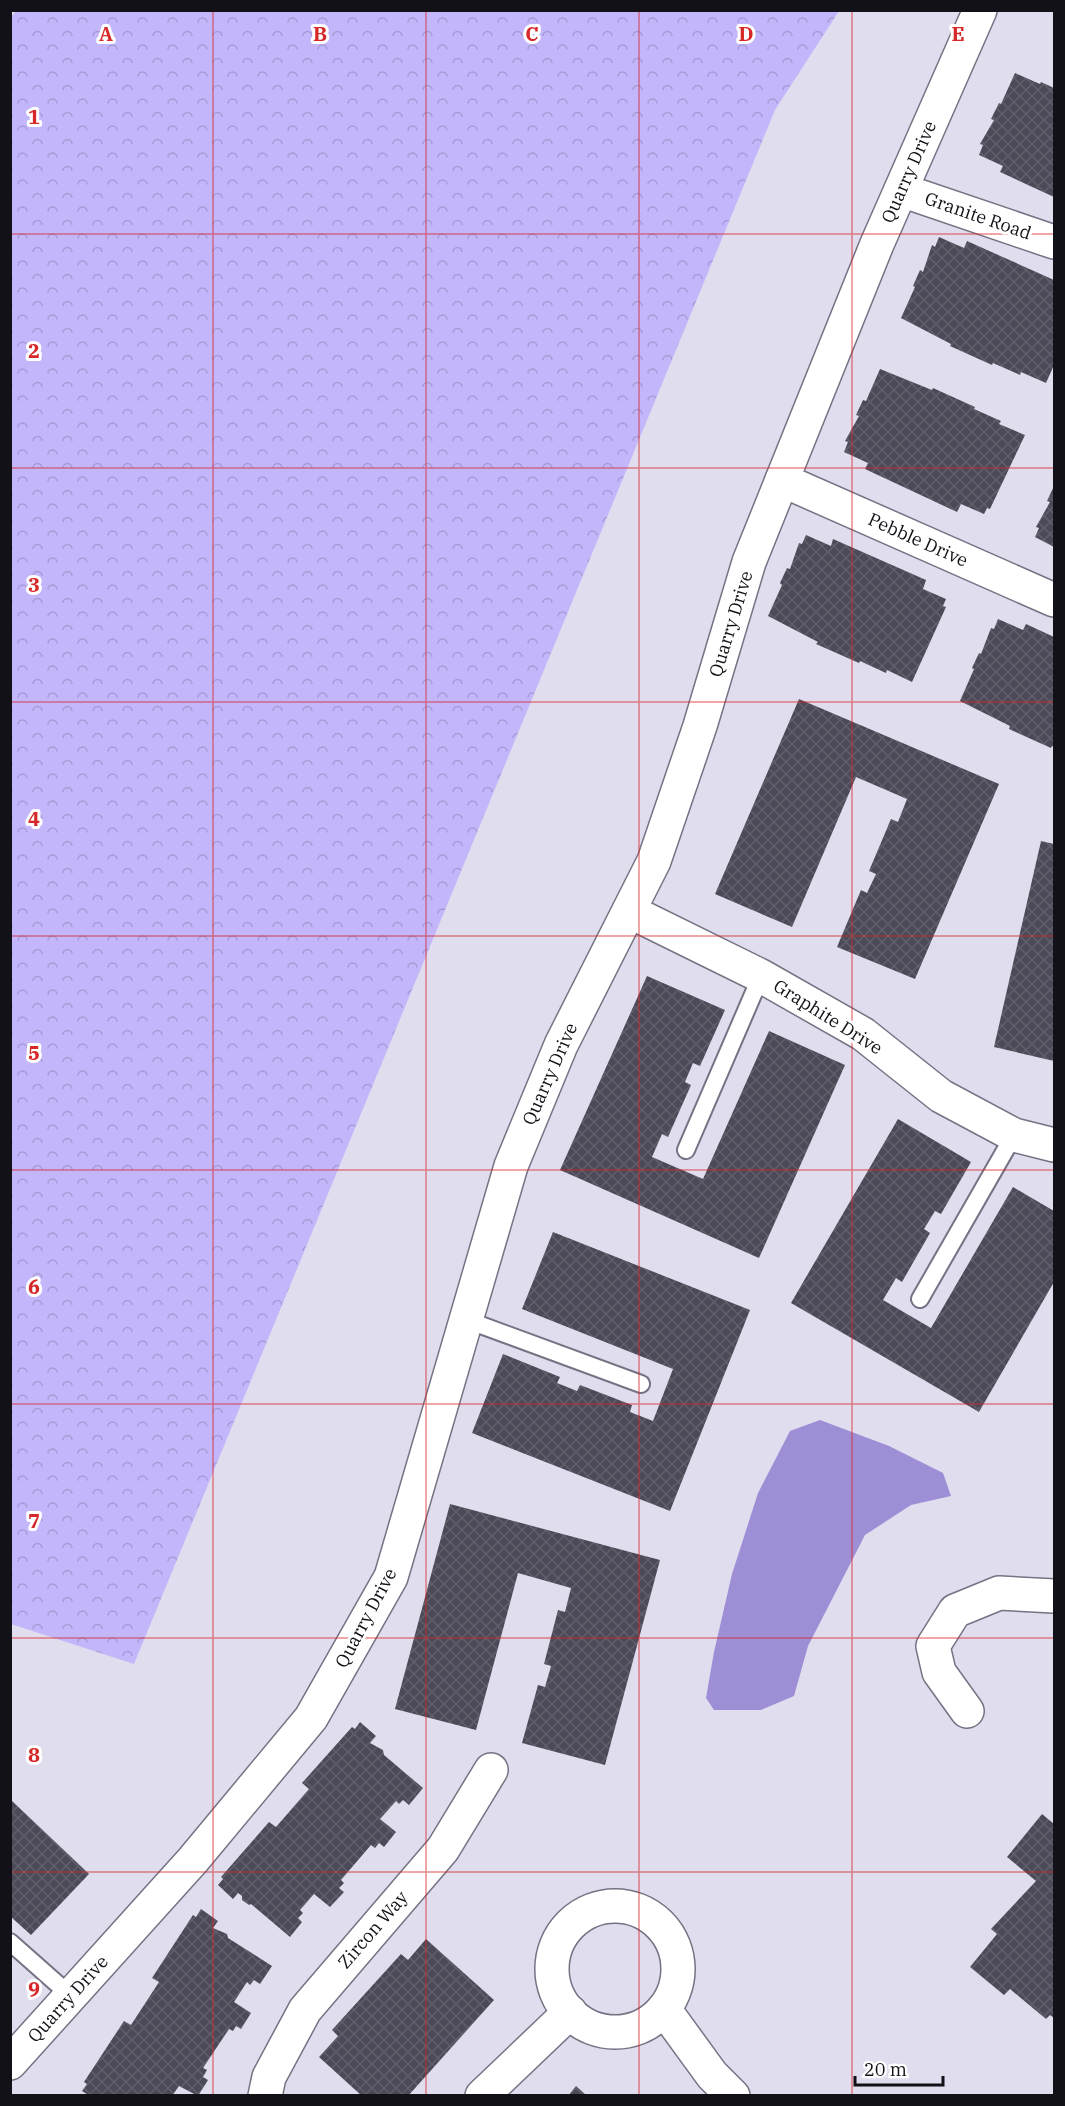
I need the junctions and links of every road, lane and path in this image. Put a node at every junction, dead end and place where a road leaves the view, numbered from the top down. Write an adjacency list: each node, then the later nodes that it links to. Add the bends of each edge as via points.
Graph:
1 (980, 10): 2 (street, Quarry Drive)
2 (901, 190): 3 (street, Granite Road); 4 (street, Quarry Drive)
3 (1054, 242)
4 (782, 480): 5 (street, Pebble Drive); 6 (street, Quarry Drive, via 750,562 654,861)
5 (1054, 600)
6 (629, 911): 7 (street, Graphite Drive); 12 (street, Quarry Drive, via 561,1045 511,1166)
7 (761, 975): 8 (street, Graphite Drive, via 863,1034 941,1096); 10 (lane)
8 (1014, 1135): 9 (street, Graphite Drive); 11 (lane)
9 (1054, 1145)
10 (686, 1150)
11 (920, 1299)
12 (467, 1320): 13 (lane); 18 (street, Quarry Drive, via 391,1577 311,1718 194,1860)
13 (641, 1384)
14 (1054, 1596): 15 (street, via 999,1593 955,1611 933,1646 939,1672)
15 (967, 1711)
16 (491, 1770): 22 (street, Zircon Way, via 443,1849 305,2010 269,2077)
17 (10, 1942): 18 (lane)
18 (71, 1996): 21 (street, Quarry Drive)
19 (664, 2009): 20 (street, via 633,2030 613,2032 593,2028); 20 (street, via 675,1989 679,1969 666,1931 651,1917 631,1908 610,1906 580,1918 559,1941 552,1961 554,1982 561,2002); 24 (street, via 712,2075)
20 (570, 2012): 23 (street)
21 (10, 2063)
22 (265, 2096)
23 (482, 2096)
24 (733, 2096)

